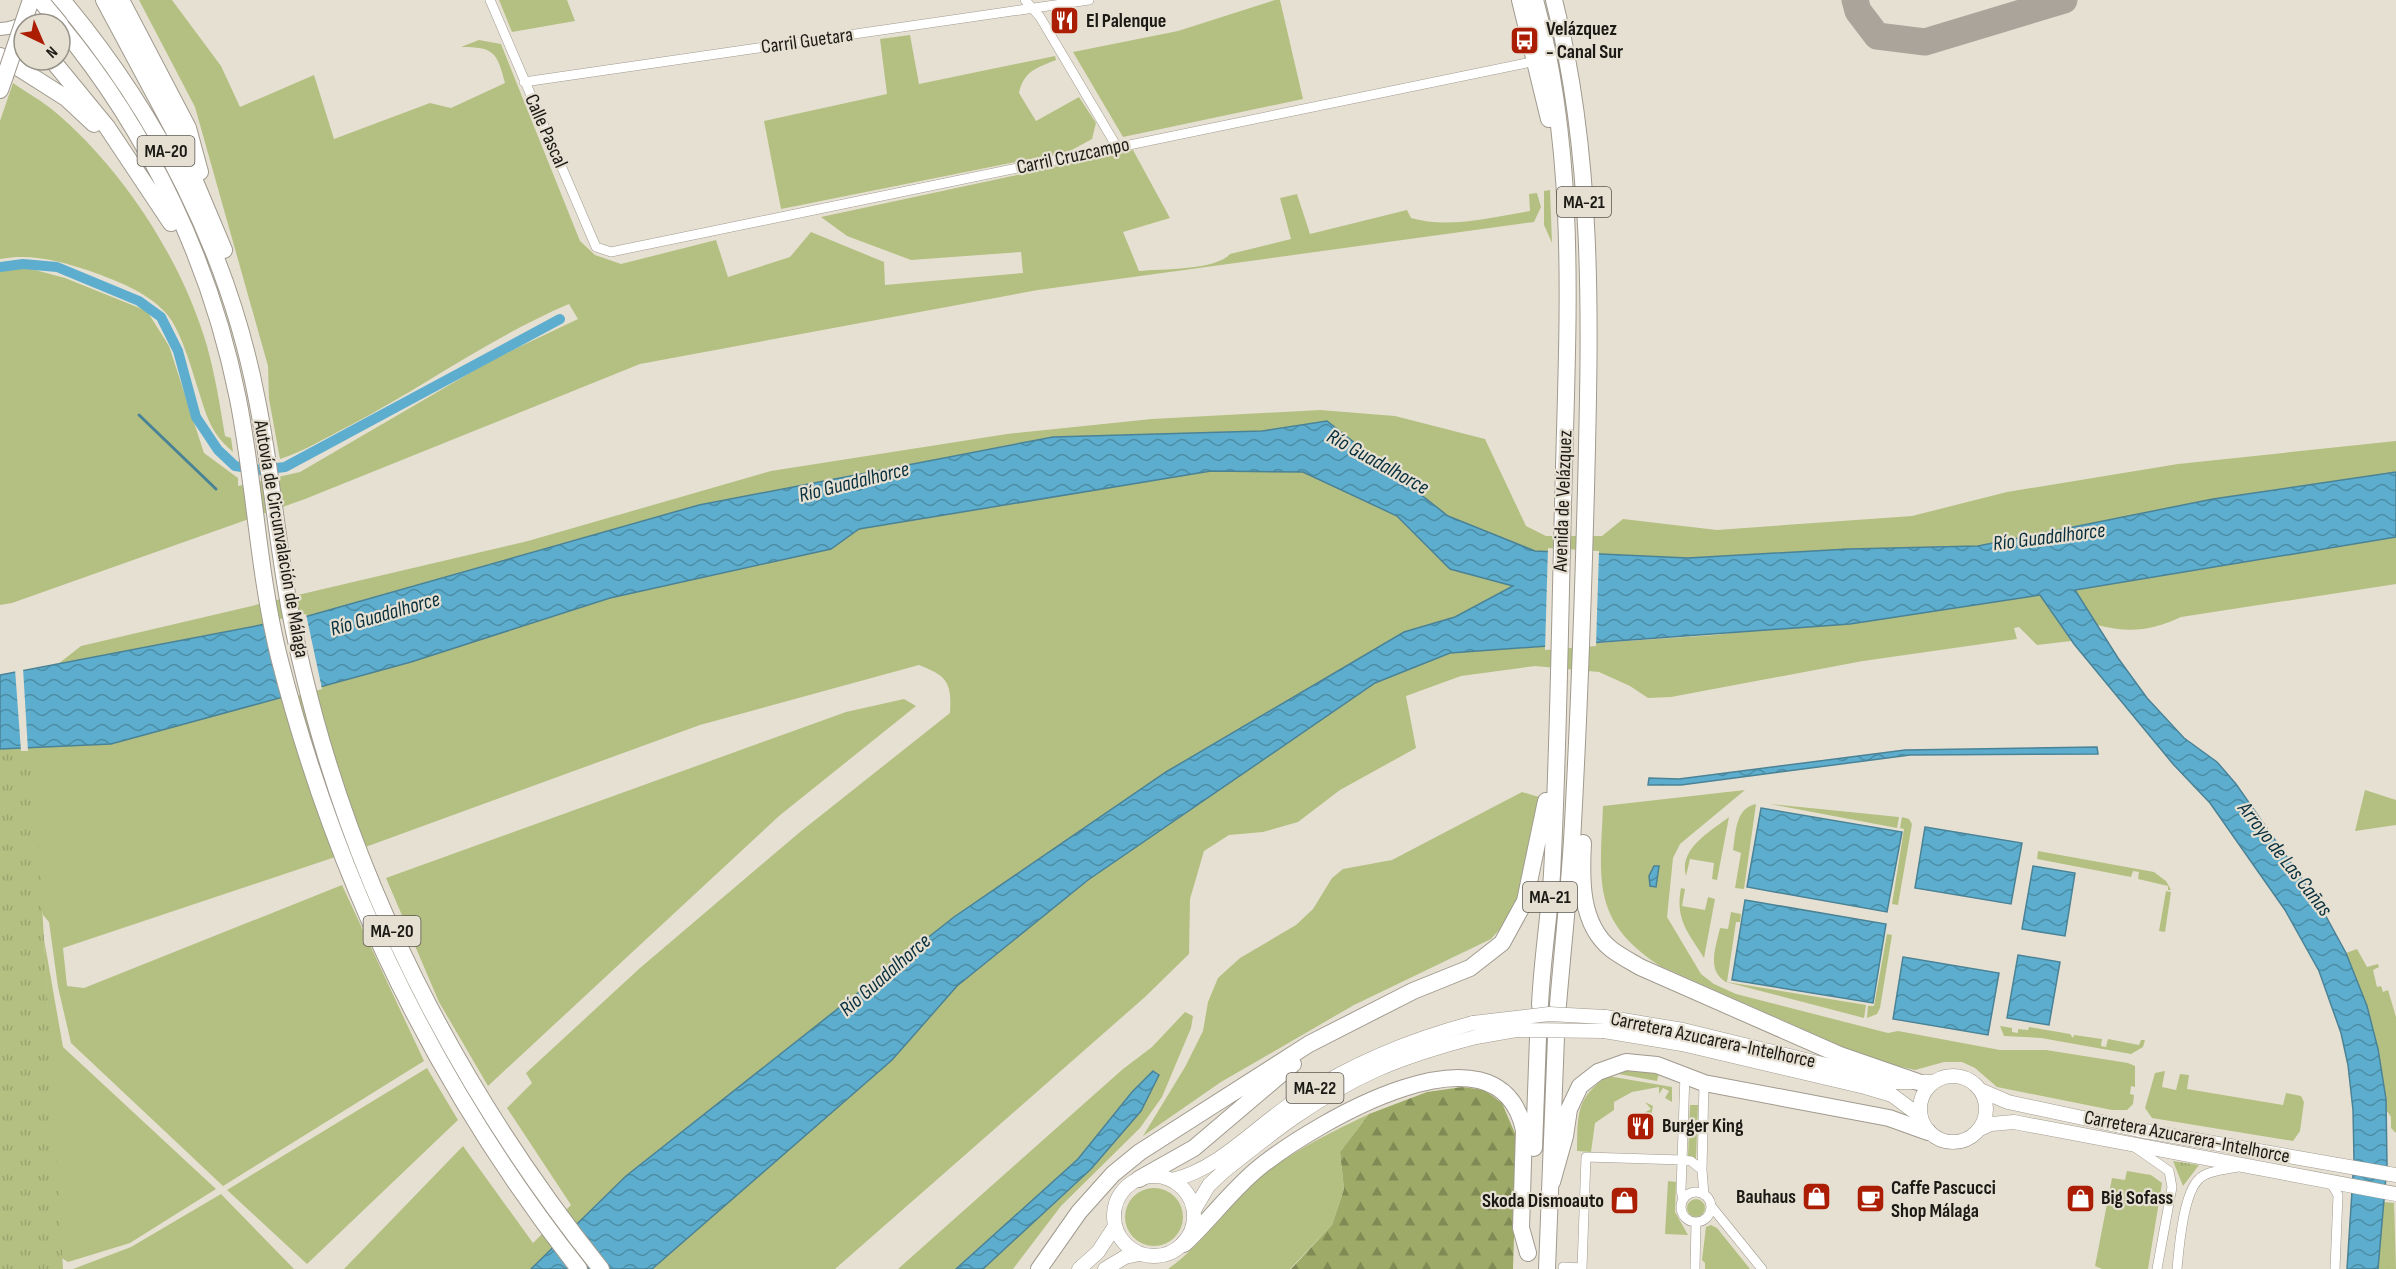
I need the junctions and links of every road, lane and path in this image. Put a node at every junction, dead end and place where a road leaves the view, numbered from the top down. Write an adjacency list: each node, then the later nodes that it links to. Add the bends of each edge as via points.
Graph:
1 (20, 0): 18 (highway)
2 (31, 0): 22 (highway, bridge)
3 (40, 0): 16 (highway, Autovía de Circunvalación de Málaga / MA-20, bridge)
4 (56, 0): 15 (street)
5 (62, 0): 29 (highway, Autovía de Circunvalación de Málaga / MA-20, via 135,97 172,162)
6 (121, 0): 25 (highway, via 188,128)
7 (490, 0): 21 (street, Calle Pascal)
8 (1025, 0): 14 (street)
9 (1089, 0): 14 (street, Carril Guetara)
10 (1520, 0): 19 (highway)
11 (1535, 0): 27 (highway, Avenida de Velázquez / MA-21, via 1558,108)
12 (1554, 0): 31 (highway, Avenida de Velázquez / MA-21, via 1576,108 1584,192 1588,407)
13 (107, 7): 25 (highway, via 173,129)
14 (1033, 8): 21 (street, Carril Guetara); 23 (street)
15 (41, 12)
16 (50, 12)
17 (72, 39): 28 (highway, Autovía de Circunvalación de Málaga / MA-20, via 117,101 154,166 194,250)
18 (0, 57): 24 (highway, via 66,98)
19 (1536, 61): 23 (street, Carril Cruzcampo); 27 (highway, via 1554,150 1558,240)
20 (63, 72): 24 (highway)
21 (524, 82): 26 (street, Calle Pascal, via 596,247)
22 (0, 90)
23 (1117, 147): 26 (street, Carril Cruzcampo)
24 (133, 163): 28 (highway)
25 (213, 219): 29 (highway, via 224,252)
26 (611, 252)
27 (1566, 260): 30 (highway, Avenida de Velázquez / MA-21, via 1566,406 1556,750 1548,772)
28 (205, 283): 64 (highway, Autovía de Circunvalación de Málaga / MA-20, via 239,403 278,652 297,723 342,856 380,949 441,1066 503,1166)
29 (224, 284): 65 (highway, Autovía de Circunvalación de Málaga / MA-20, via 258,401 299,654 329,764 376,893 427,1004 461,1066 517,1155)
30 (1551, 789): 32 (highway, MA-21); 33 (highway, via 1525,901 1502,943 1470,968)
31 (1580, 790): 32 (highway, Avenida de Velázquez / MA-21); 37 (highway, via 1584,898 1592,925 1610,949 1640,967 1809,1041)
32 (1549, 1008): 34 (main road, Carretera Azucarera-Intelhorce, bridge); 49 (main road, Carretera Azucarera-Intelhorce / MA-22, bridge, via 1473,1023 1400,1044 1335,1075 1195,1174)
33 (1358, 1018): 48 (highway, via 1291,1065 1194,1148); 66 (highway, via 1266,1069 1140,1152 1078,1212)
34 (1604, 1024): 35 (main road, Carretera Azucarera-Intelhorce, bridge); 37 (main road, Carretera Azucarera-Intelhorce, via 1683,1030 1896,1082); 40 (main road, Carretera Azucarera-Intelhorce, via 1865,1087 1892,1095)
35 (1547, 1035): 51 (highway); 56 (main road, Carretera Azucarera-Intelhorce / MA-22, bridge, via 1476,1037 1402,1059 1354,1081 1223,1172 1209,1185); 61 (highway)
36 (1685, 1074): 38 (highway); 44 (street); 51 (highway, via 1657,1065 1626,1062 1598,1072 1580,1086 1569,1109)
37 (1926, 1082): 39 (main road, via 1959,1076); 40 (main road)
38 (1704, 1083): 42 (highway, via 1889,1118); 46 (street)
39 (1980, 1090): 41 (main road, via 1986,1102 1986,1115); 47 (main road, Carretera Azucarera-Intelhorce, via 2008,1102 2139,1130)
40 (1920, 1116): 42 (main road)
41 (1980, 1129): 42 (main road, via 1960,1142 1947,1142); 43 (main road, Carretera Azucarera-Intelhorce, via 2014,1122)
42 (1928, 1132)
43 (2134, 1146): 45 (main road, Carretera Azucarera-Intelhorce); 71 (street, via 2169,1171 2172,1187)
44 (1682, 1160): 46 (street, via 1691,1161); 54 (street); 63 (street, via 1586,1157)
45 (2247, 1166): 50 (main road, Carretera Azucarera-Intelhorce); 72 (street, via 2200,1177 2193,1186)
46 (1702, 1170): 53 (street)
47 (2394, 1174)
48 (1139, 1179): 49 (main road, MA-22, via 1160,1176); 58 (main road, via 1118,1198)
49 (1172, 1180): 56 (main road, via 1187,1193)
50 (2329, 1180): 52 (main road, Carretera Azucarera-Intelhorce); 73 (street, via 2338,1195)
51 (1552, 1182): 62 (highway)
52 (2391, 1192)
53 (1704, 1195): 54 (street, via 1691,1193); 55 (street)
54 (1683, 1199): 57 (street, via 1682,1213)
55 (1711, 1206): 57 (street, via 1709,1216); 70 (street)
56 (1194, 1210): 59 (main road, MA-22, via 1190,1235)
57 (1696, 1223): 69 (street)
58 (1115, 1226): 60 (main road, via 1128,1247); 67 (main road, via 1098,1252)
59 (1184, 1244): 60 (main road, via 1164,1256); 61 (highway, via 1259,1168 1304,1135 1375,1099 1461,1077 1492,1082 1514,1102 1521,1116 1521,1228)
60 (1139, 1254): 68 (main road)
61 (1528, 1261)
62 (1555, 1268): 63 (street)
63 (1582, 1268)
64 (579, 1269)
65 (601, 1269)
66 (1039, 1269)
67 (1078, 1269)
68 (1105, 1269)
69 (1695, 1269)
70 (1762, 1269)
71 (2157, 1269)
72 (2177, 1269)
73 (2335, 1269)

